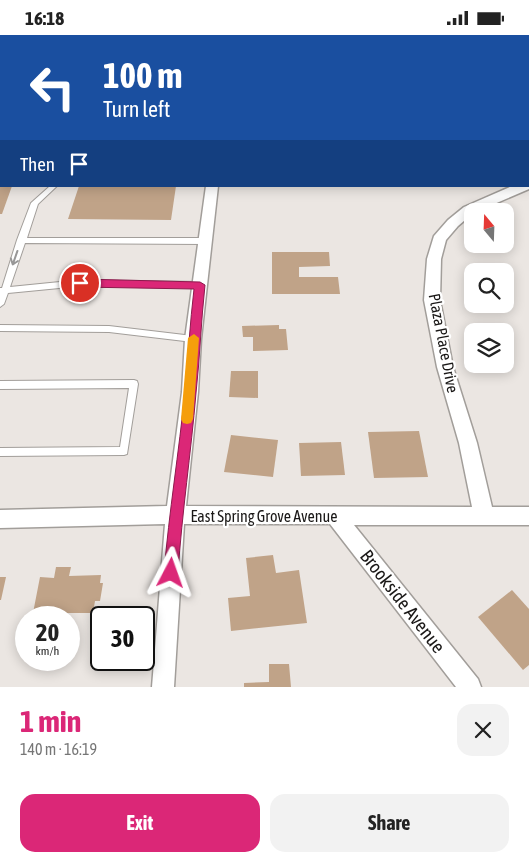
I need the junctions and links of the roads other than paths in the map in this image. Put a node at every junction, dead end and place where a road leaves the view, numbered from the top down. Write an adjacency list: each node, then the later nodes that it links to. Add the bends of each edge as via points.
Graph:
1 (53, 187): 4 (lane, via 35,203)
2 (212, 187): 5 (street)
3 (522, 187): 15 (street, Plaza Place Drive, via 468,210 440,239 434,259 432,300 445,367 468,443)
4 (21, 240): 5 (lane); 7 (lane, one-way to 7)
5 (205, 241): 6 (street)
6 (200, 285): 7 (lane, via 80,283); 10 (street)
7 (2, 290): 8 (lane)
8 (0, 304)
9 (0, 328): 10 (lane, via 109,329)
10 (194, 339): 13 (street)
11 (0, 385): 12 (lane, via 134,385 124,451)
12 (0, 451)
13 (175, 515): 14 (street, East Spring Grove Avenue); 17 (street, East Spring Grove Avenue); 18 (street)
14 (335, 516): 15 (street, East Spring Grove Avenue); 19 (street, Brookside Avenue)
15 (484, 516): 16 (street, East Spring Grove Avenue)
16 (529, 516)
17 (0, 519)
18 (163, 687)
19 (470, 687)

